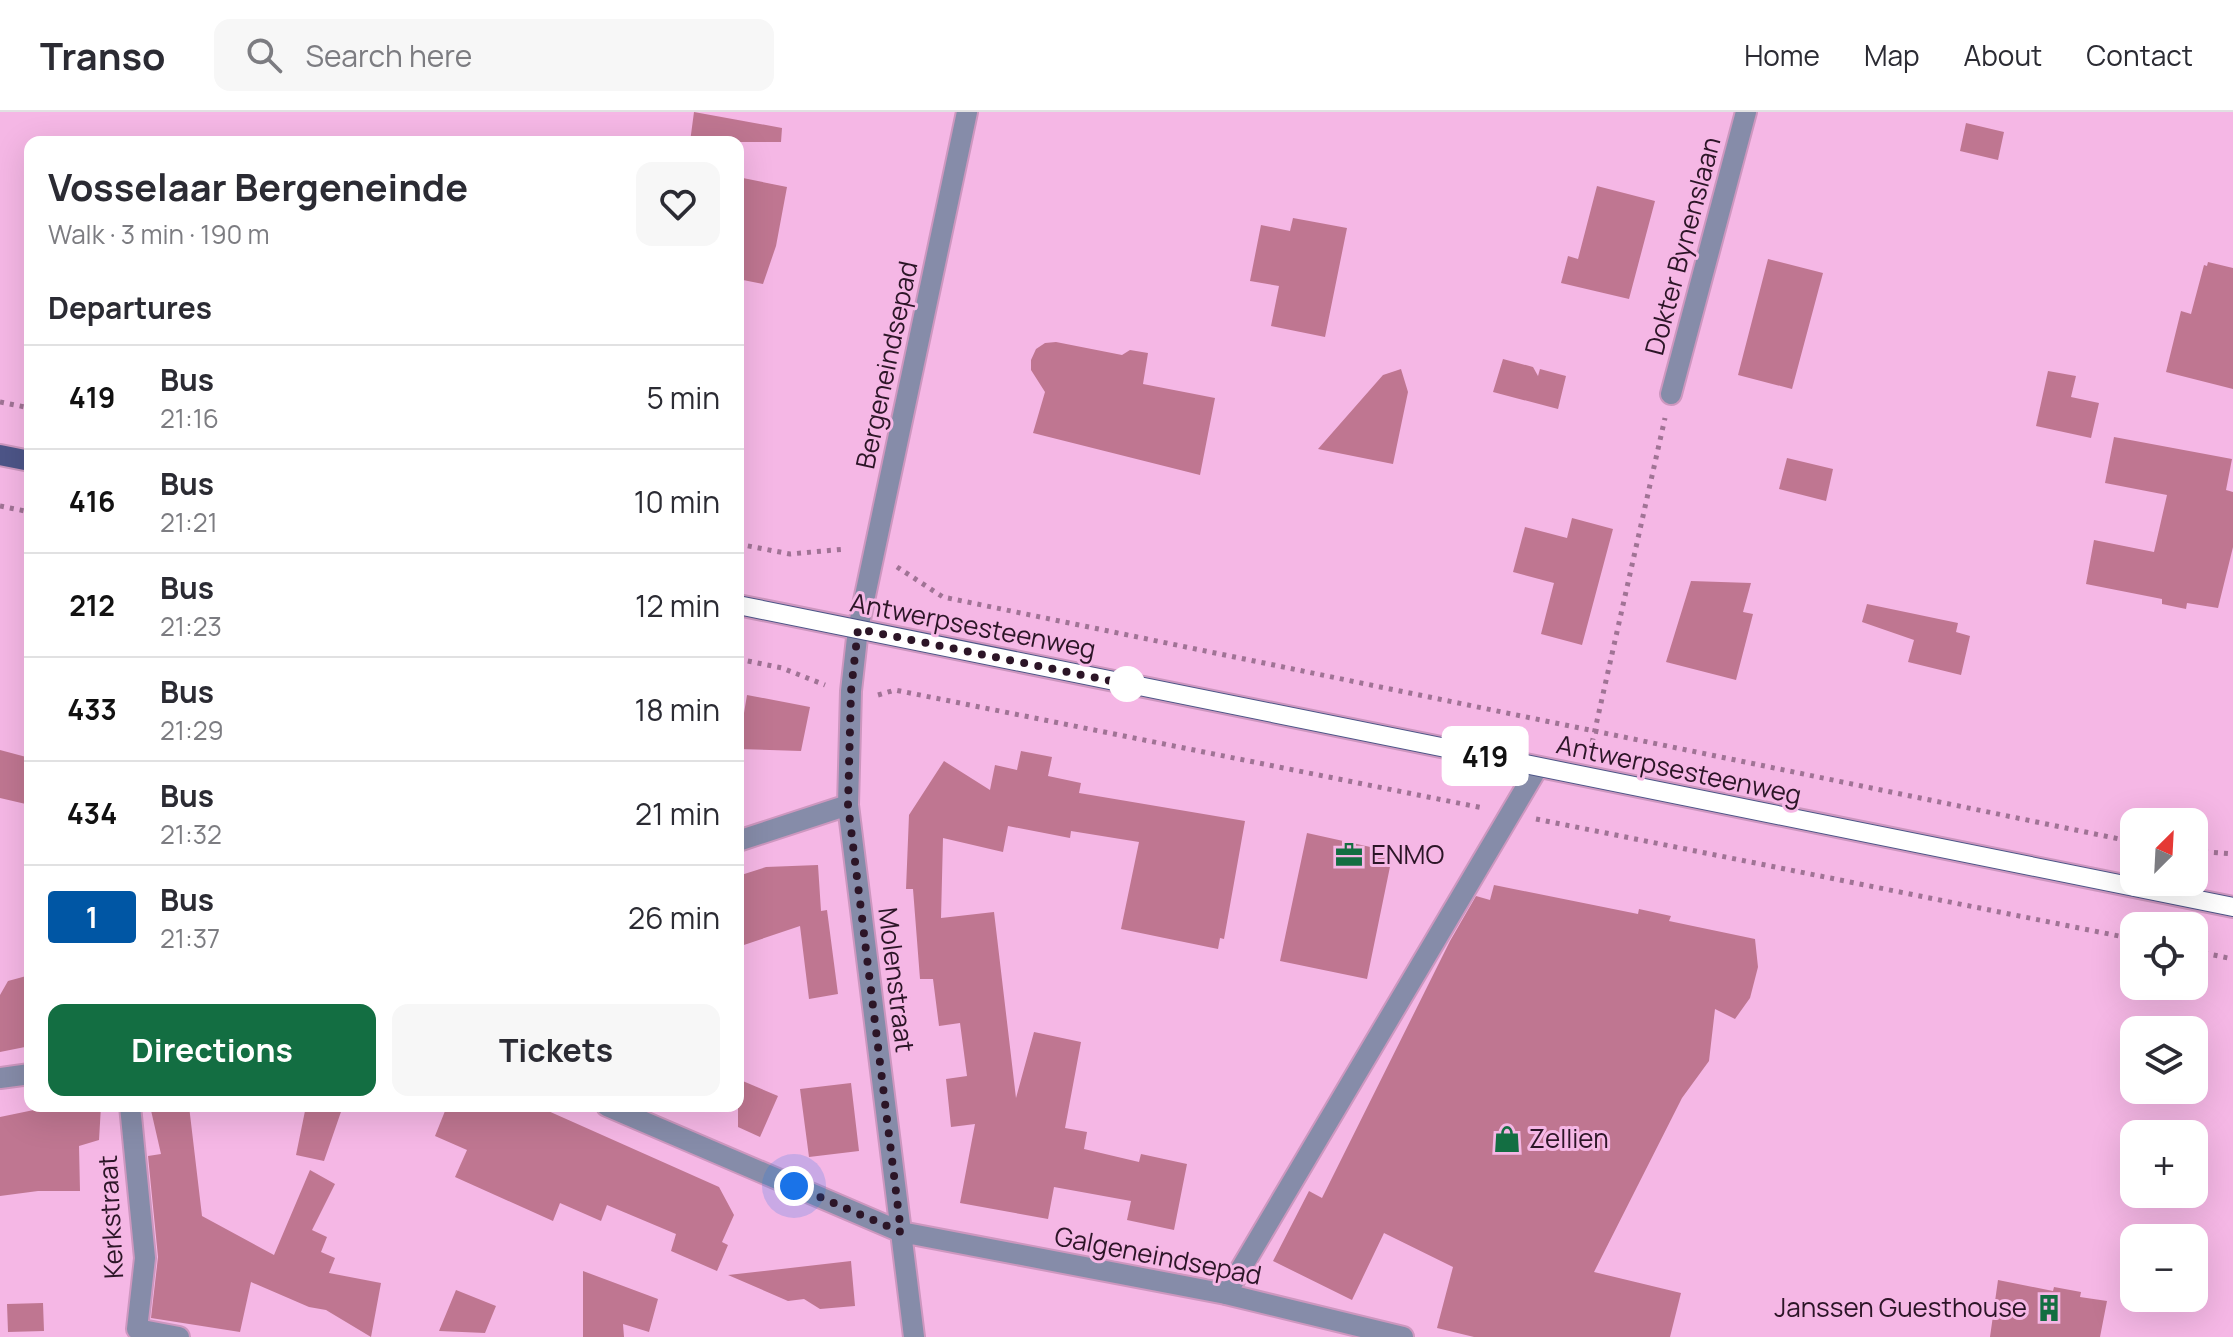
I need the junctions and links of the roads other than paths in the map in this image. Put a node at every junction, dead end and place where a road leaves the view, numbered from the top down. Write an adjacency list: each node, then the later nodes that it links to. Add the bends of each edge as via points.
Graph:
1 (967, 112): 7 (street, Bergeneindsepad)
2 (1746, 112): 3 (street, Dokter Bynenslaan)
3 (1671, 394)
4 (0, 455): 5 (main road)
5 (24, 460)
6 (744, 606): 7 (main road, Antwerpsesteenweg)
7 (858, 629): 8 (main road, Antwerpsesteenweg); 9 (street, Molenstraat)
8 (1538, 767): 11 (main road, Antwerpsesteenweg); 17 (street)
9 (848, 805): 10 (street); 16 (street, Molenstraat)
10 (744, 839)
11 (2233, 907)
12 (24, 1075): 13 (street)
13 (0, 1078)
14 (131, 1112): 18 (street, Kerkstraat, via 145,1258 137,1329)
15 (621, 1112): 16 (street, Galgeneindsepad)
16 (901, 1232): 17 (street, Galgeneindsepad); 19 (street, Molenstraat)
17 (1226, 1294): 20 (street, Galgeneindsepad)
18 (179, 1337)
19 (914, 1337)
20 (1403, 1337)

